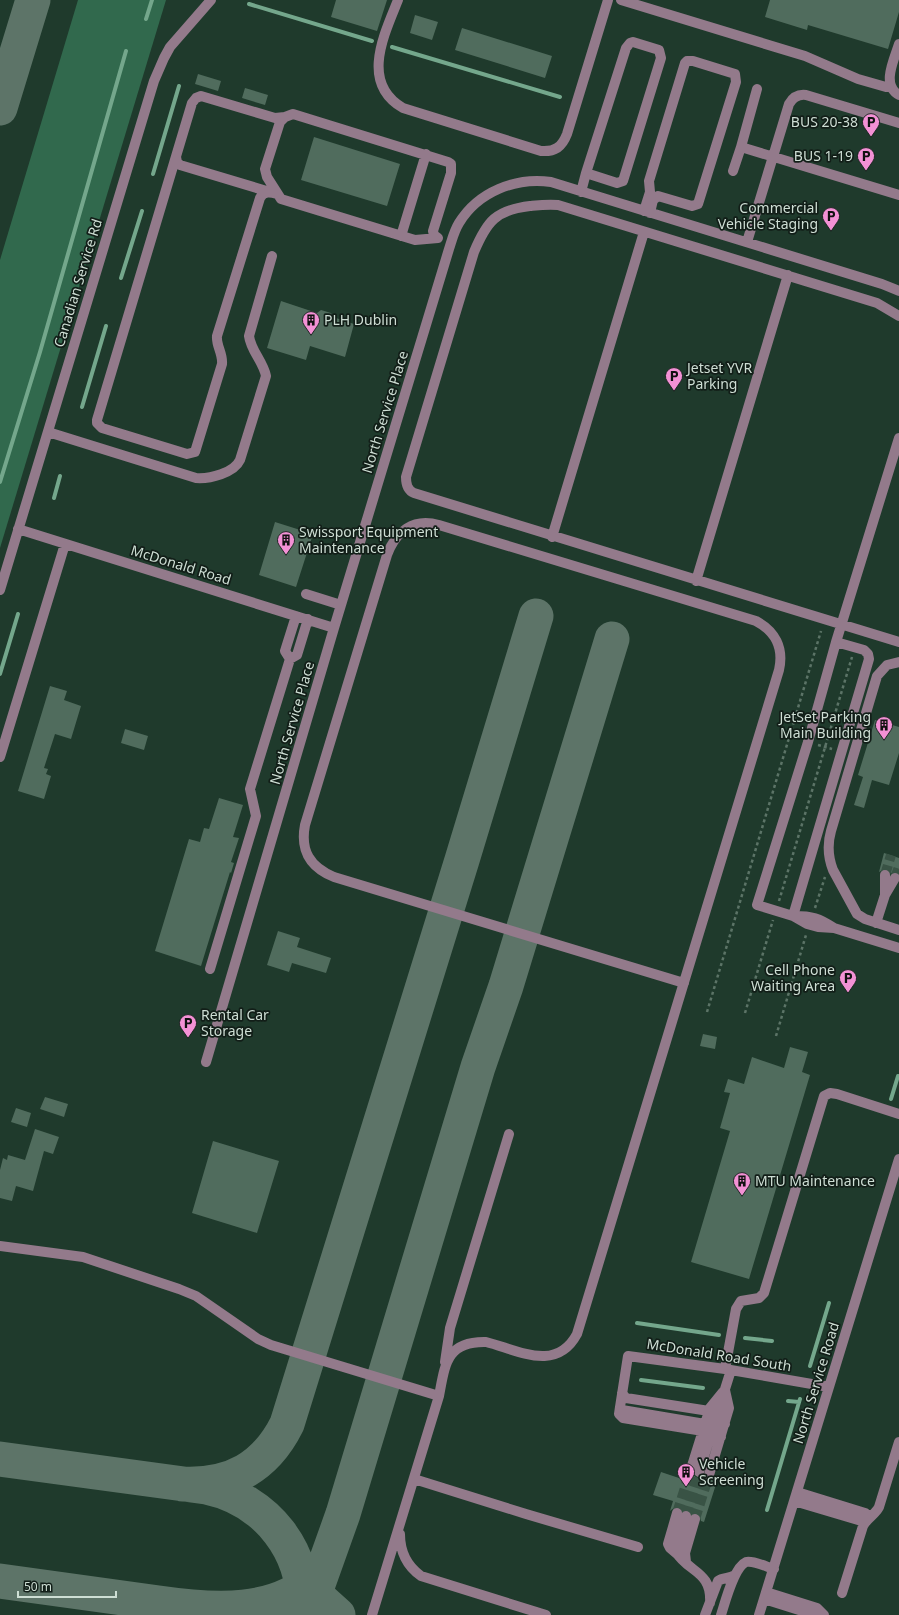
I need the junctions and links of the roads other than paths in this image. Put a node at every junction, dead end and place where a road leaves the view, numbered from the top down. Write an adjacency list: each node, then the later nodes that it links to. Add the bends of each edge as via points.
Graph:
1 (211, 0): 30 (street, Canadian Service Rd, via 170,47 159,68)
2 (398, 0): 3 (street, via 378,61 384,88 394,103 541,152 554,151 560,147 568,134)
3 (608, 0)
4 (621, 0): 6 (street, via 805,56 858,80)
5 (899, 44): 6 (street, via 890,75)
6 (890, 87): 8 (street)
7 (757, 89): 11 (street)
8 (899, 95)
9 (285, 117): 12 (street, via 297,115); 14 (street, via 279,119 198,97 192,102); 18 (street, via 278,125 265,169)
10 (899, 123): 13 (street, via 806,95 798,95 789,104)
11 (741, 147): 13 (street); 15 (street)
12 (426, 154): 22 (street); 23 (street, via 448,162 452,168 434,228)
13 (774, 156): 19 (street); 25 (street)
14 (176, 157): 18 (street, via 180,165); 18 (street, via 97,420 102,428 187,454 197,449 222,364 223,358 217,336 260,198 263,194)
15 (734, 170)
16 (586, 173): 16 (street, via 628,45 636,42 659,50 661,58 623,181 617,183); 17 (street)
17 (581, 192): 20 (street, North Service Place); 24 (street, North Service Place, via 540,181 508,185 475,204 460,222)
18 (274, 193): 22 (street, via 285,201)
19 (899, 194)
20 (647, 212): 20 (street, via 658,196 692,206 698,204 736,82 734,74 693,61 685,63 649,182); 25 (street, North Service Place)
21 (644, 232): 27 (street); 33 (street); 33 (street, via 550,204 515,208 494,218 474,252 406,477 408,489 414,493)
22 (401, 236): 23 (street, via 415,240)
23 (438, 238): 24 (street)
24 (451, 242): 38 (street, North Service Place)
25 (747, 242): 28 (street, North Service Place)
26 (272, 256): 30 (street, via 249,336 266,376 240,460 235,467 209,477 196,478)
27 (788, 275): 29 (street, via 877,303); 35 (street)
28 (899, 291)
29 (899, 316)
30 (48, 432): 32 (street, Canadian Service Rd)
31 (899, 438): 41 (street)
32 (18, 529): 34 (street, McDonald Road); 36 (street, Canadian Service Rd)
33 (552, 537): 35 (street)
34 (65, 544): 39 (street, McDonald Road); 47 (street)
35 (696, 581): 41 (street)
36 (0, 590)
37 (306, 594): 38 (street)
38 (341, 605): 42 (street, North Service Place)
39 (296, 616): 40 (street, McDonald Road); 45 (street, via 285,651)
40 (308, 620): 42 (street, McDonald Road); 45 (street, via 297,655)
41 (842, 625): 43 (street); 44 (street)
42 (334, 628): 57 (street, North Service Place)
43 (836, 642): 51 (street, via 864,650 869,659); 51 (street, via 757,905)
44 (899, 642)
45 (290, 659): 55 (street, via 250,789 256,816)
46 (899, 662): 52 (street, via 886,665 878,676 828,841 830,863 855,911 861,918)
47 (0, 757)
48 (885, 875): 50 (street)
49 (896, 878): 50 (street)
50 (885, 895): 52 (street)
51 (793, 916): 54 (street, via 821,919 834,928)
52 (876, 923): 53 (street)
53 (899, 930)
54 (899, 948)
55 (210, 969)
56 (684, 983): 56 (street, via 779,670 781,654 773,633 756,621 439,525 425,522 405,529 394,540 387,555 305,825 303,839 309,859 322,871 334,877); 62 (street, via 580,1326 573,1341 564,1350 544,1357 486,1342 473,1343 458,1348)
57 (206, 1062)
58 (899, 1114): 63 (street, via 837,1094 830,1093 824,1096 764,1293 759,1298 741,1301 736,1309)
59 (508, 1138): 62 (street, via 450,1328)
60 (899, 1159): 64 (street, North Service Road)
61 (0, 1246): 65 (street, via 83,1257 179,1289 196,1296 258,1339 271,1345)
62 (444, 1366): 65 (street)
63 (728, 1369): 64 (street, McDonald Road South); 66 (street, McDonald Road South, via 628,1356); 67 (street)
64 (829, 1388): 71 (street, North Service Road)
65 (439, 1396): 70 (street)
66 (621, 1400): 67 (street, via 626,1398); 67 (street, via 624,1411)
67 (714, 1426): 69 (street)
68 (899, 1442): 72 (street, via 879,1508)
69 (700, 1472)
70 (414, 1479): 73 (street); 74 (street)
71 (795, 1497): 72 (street, via 865,1513); 76 (street, North Service Road)
72 (868, 1520): 78 (street)
73 (401, 1522): 81 (street); 82 (street, via 400,1540 404,1555 410,1566 421,1576)
74 (638, 1547)
75 (686, 1562): 75 (street, via 685,1553 686,1516 676,1548); 80 (street, via 708,1584)
76 (774, 1569): 77 (street, via 748,1562); 79 (street, North Service Road)
77 (735, 1575): 80 (street, via 718,1581); 84 (street)
78 (842, 1593)
79 (765, 1596): 85 (street, North Service Road); 86 (street); 87 (street, via 817,1608)
80 (710, 1603): 83 (street)
81 (372, 1615)
82 (546, 1615)
83 (705, 1615)
84 (720, 1615)
85 (759, 1615)
86 (815, 1615)
87 (824, 1615)

